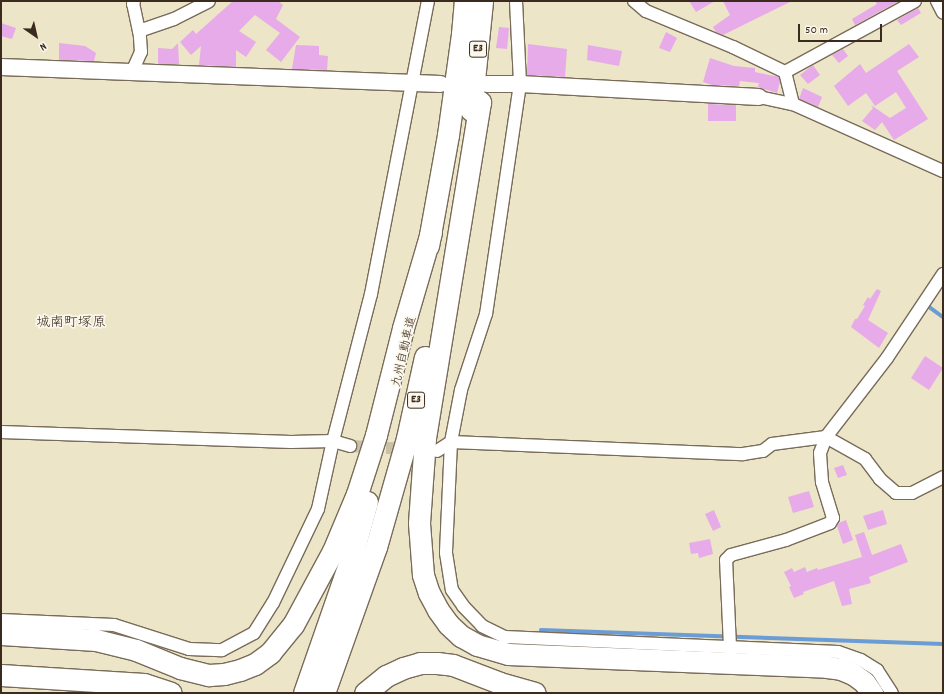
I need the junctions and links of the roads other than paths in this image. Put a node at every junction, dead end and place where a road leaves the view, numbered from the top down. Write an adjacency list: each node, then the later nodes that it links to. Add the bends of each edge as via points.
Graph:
1 (134, 1): 11 (street)
2 (209, 1): 11 (street, via 174,19)
3 (428, 1): 15 (street)
4 (465, 1): 22 (highway, 九州自動車道 / E3, via 448,135)
5 (482, 1): 18 (highway, 九州自動車道 / E3)
6 (516, 1): 17 (street)
7 (634, 1): 14 (street, via 646,11)
8 (915, 1): 14 (street)
9 (937, 1): 10 (street)
10 (943, 13)
11 (139, 31): 13 (street, via 140,52)
12 (1, 66): 13 (street)
13 (132, 72): 15 (street)
14 (785, 72): 20 (street)
15 (412, 83): 16 (street); 26 (street, via 371,294)
16 (442, 84)
17 (520, 84): 18 (street); 19 (street); 27 (street, via 486,314 461,390)
18 (480, 91): 37 (highway, 九州自動車道 / E3, via 407,438 376,547); 40 (highway, via 425,439 419,523 423,575 438,610 461,636 482,647 508,654 827,667 853,674 864,682)
19 (759, 97): 20 (street)
20 (793, 104): 21 (street)
21 (943, 171)
22 (431, 232): 32 (highway, via 376,435 357,494 333,551 293,625 270,653 255,664 240,670 209,675 180,668 136,650 96,640); 36 (highway, 九州自動車道 / E3, via 385,438 353,552)
23 (943, 274): 25 (street, via 887,358)
24 (1, 432): 26 (street, via 291,442)
25 (826, 437): 27 (street, via 772,444 763,451 743,454); 30 (street, via 865,459 880,479 896,493 912,493); 33 (street, via 820,454 822,482 833,518 830,523 786,540 731,555 726,560)
26 (333, 441): 28 (street); 31 (street, via 318,509 273,603 254,633 229,647 222,650 189,649 114,625)
27 (452, 442): 29 (street); 33 (street, via 446,553 452,590 482,626 505,637)
28 (350, 446)
29 (437, 451)
30 (943, 477)
31 (1, 620)
32 (1, 634)
33 (730, 647): 41 (street, via 838,652 861,660 877,670)
34 (1, 675): 35 (highway, via 144,684)
35 (172, 693)
36 (304, 693)
37 (324, 693)
38 (365, 693): 39 (highway, via 386,676 403,668 420,663 437,663 459,667)
39 (535, 693)
40 (872, 693)
41 (892, 693)

